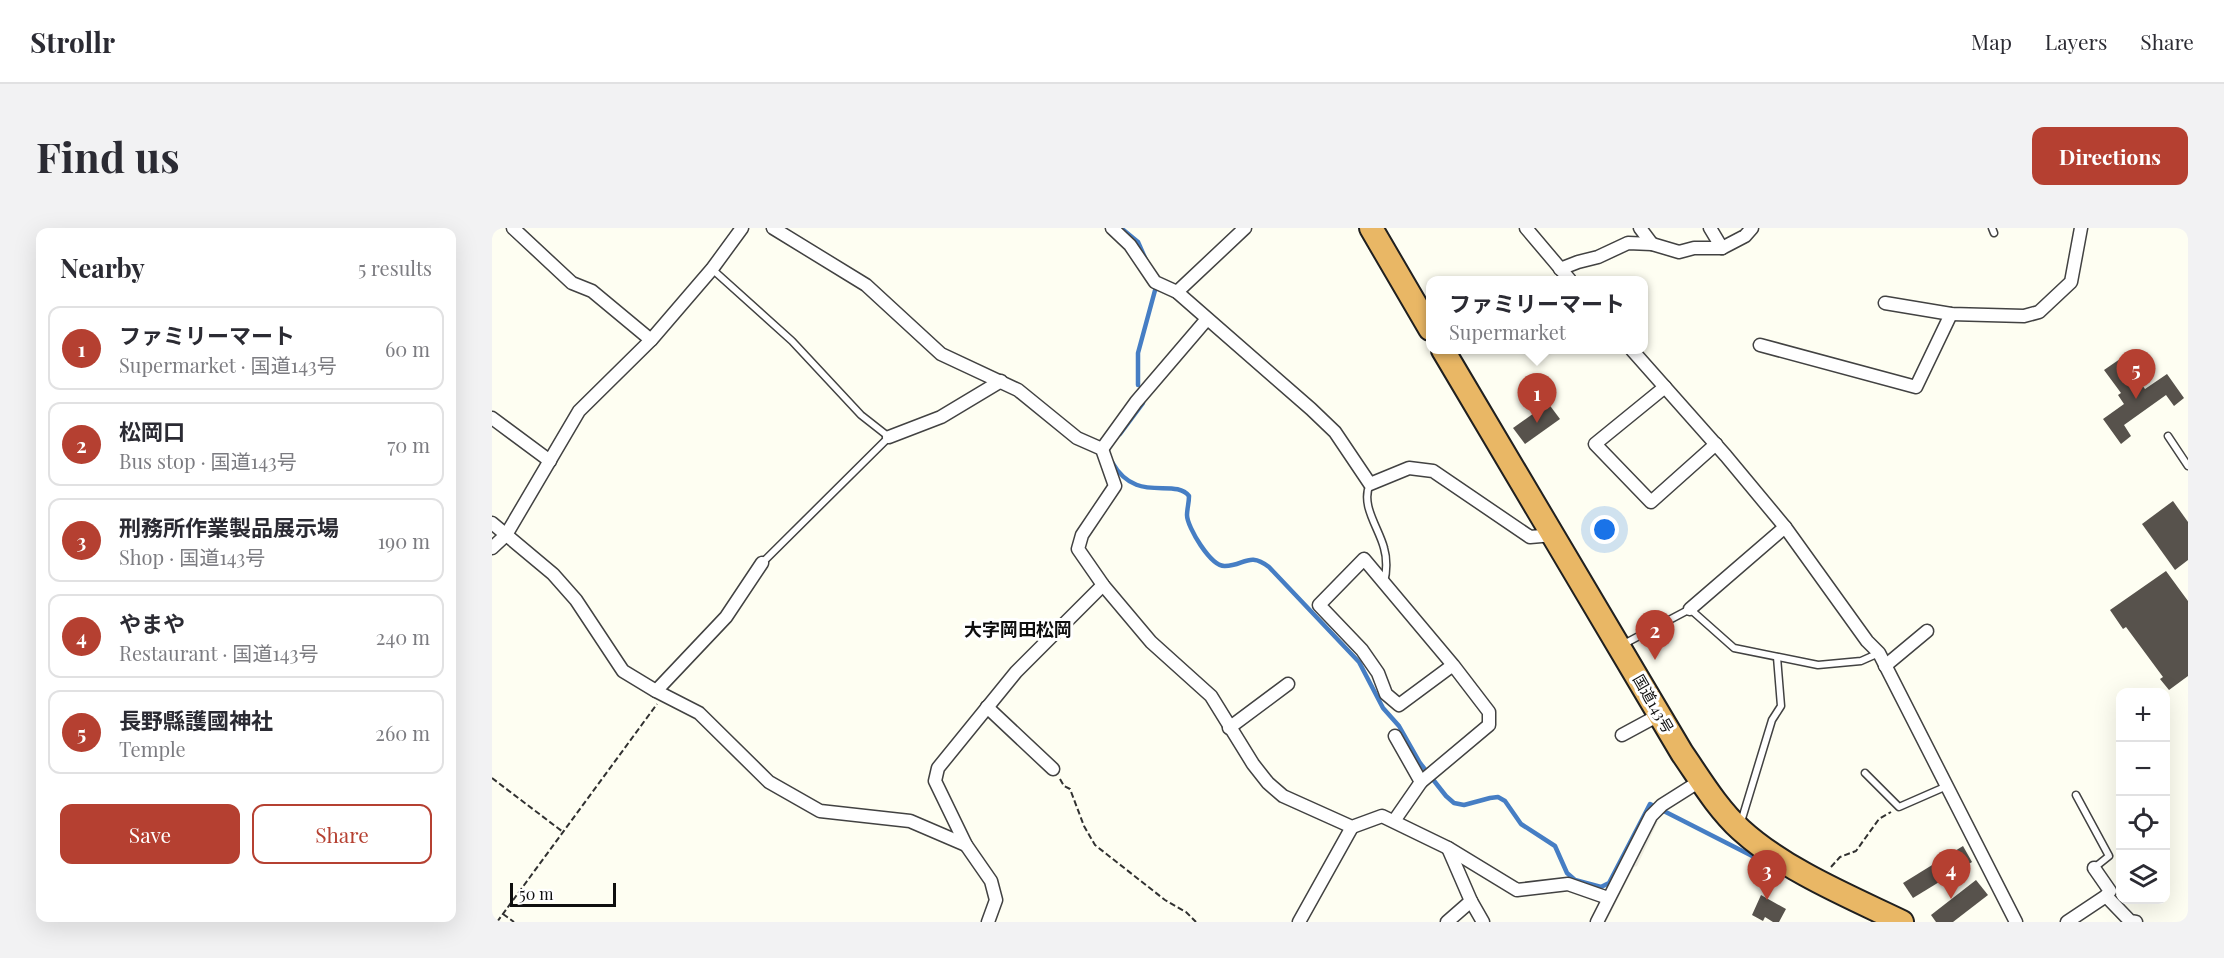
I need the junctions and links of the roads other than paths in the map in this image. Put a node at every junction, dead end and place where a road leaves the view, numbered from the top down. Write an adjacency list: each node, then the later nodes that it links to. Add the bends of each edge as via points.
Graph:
1 (513, 228): 22 (street, via 572,283 592,291)
2 (742, 228): 14 (street)
3 (773, 228): 26 (street, via 866,285 941,354)
4 (1112, 228): 17 (street, via 1130,245 1157,283)
5 (1245, 228): 17 (street)
6 (1371, 228): 21 (highway)
7 (1526, 228): 15 (street)
8 (1640, 228): 12 (street)
9 (1710, 228): 13 (street)
10 (1752, 228): 13 (street)
11 (2081, 228): 19 (street, via 2071,282 2039,312 2024,316)
12 (1652, 244): 13 (street, via 1679,252); 15 (street, via 1628,243)
13 (1722, 248)
14 (712, 269): 22 (street); 30 (lane, via 792,341 861,415)
15 (1560, 269): 16 (street)
16 (1566, 276)
17 (1177, 292): 20 (street)
18 (1886, 303): 19 (street)
19 (1952, 314): 23 (street, via 1916,387)
20 (1207, 320): 32 (street, via 1136,402); 35 (street, via 1335,432)
21 (1426, 320)
22 (651, 340): 33 (street, via 579,411)
23 (1760, 345)
24 (1445, 354): 39 (highway, 国道143号)
25 (1636, 354): 27 (street)
26 (1000, 381): 30 (street, via 941,417); 32 (street, via 1018,390 1077,438)
27 (1665, 387): 31 (street); 31 (street, via 1595,444 1651,502)
28 (492, 418): 33 (street)
29 (2168, 436): 34 (lane)
30 (889, 437): 41 (lane)
31 (1716, 444): 37 (street)
32 (1102, 450): 43 (street, via 1114,486 1082,535 1078,549)
33 (550, 461): 38 (street)
34 (2188, 466)
35 (1370, 484): 39 (street, via 1409,468 1433,471 1530,537); 42 (lane, via 1366,492 1385,551)
36 (492, 523): 38 (street)
37 (1785, 527): 44 (street); 47 (street)
38 (506, 535): 40 (street); 52 (street, via 553,574 576,600 623,671)
39 (1553, 535): 46 (highway, 国道143号)
40 (492, 548)
41 (762, 563): 52 (street, via 726,617)
42 (1384, 582): 49 (street); 49 (street, via 1364,559 1319,605 1362,650 1378,673 1386,694 1399,705)
43 (1103, 585): 53 (street); 55 (street, via 1151,642 1210,696)
44 (1690, 609): 46 (lane); 48 (lane, via 1734,648)
45 (1927, 631): 50 (street)
46 (1619, 647): 54 (highway, 国道143号)
47 (1879, 653): 48 (lane, via 1861,661 1818,665); 50 (street)
48 (1777, 657): 66 (lane, via 1781,706 1772,720)
49 (1453, 665): 60 (street, via 1489,712 1489,725)
50 (1885, 666): 62 (street)
51 (1288, 684): 55 (street)
52 (660, 693): 67 (street, via 699,713 769,782 820,811 910,821)
53 (987, 706): 58 (street); 67 (street, via 938,768 935,781)
54 (1659, 715): 56 (street); 61 (highway, 国道143号)
55 (1229, 728): 65 (street, via 1253,764 1283,796)
56 (1622, 735)
57 (1395, 736): 60 (street)
58 (1053, 769)
59 (1865, 773): 62 (lane, via 1899,807)
60 (1426, 779): 64 (street)
61 (1700, 781): 66 (highway, 国道143号); 71 (street, via 1651,816)
62 (1947, 786): 79 (street)
63 (2076, 795): 69 (lane, via 2109,856)
64 (1394, 821): 65 (street, via 1382,816); 68 (street)
65 (1352, 827): 74 (street)
66 (1739, 828): 78 (highway, 国道143号, via 1761,847)
67 (966, 845): 73 (street, via 991,881 996,900)
68 (1448, 848): 71 (street, via 1517,890 1568,884); 72 (street)
69 (2094, 868): 70 (street, via 2110,891)
70 (2106, 896): 80 (street); 81 (street, via 2130,921)
71 (1608, 898): 77 (street)
72 (1471, 901): 75 (street); 76 (street)
73 (989, 922)
74 (1299, 922)
75 (1447, 922)
76 (1483, 922)
77 (1597, 922)
78 (1902, 922)
79 (2016, 922)
80 (2067, 922)
81 (2136, 922)

